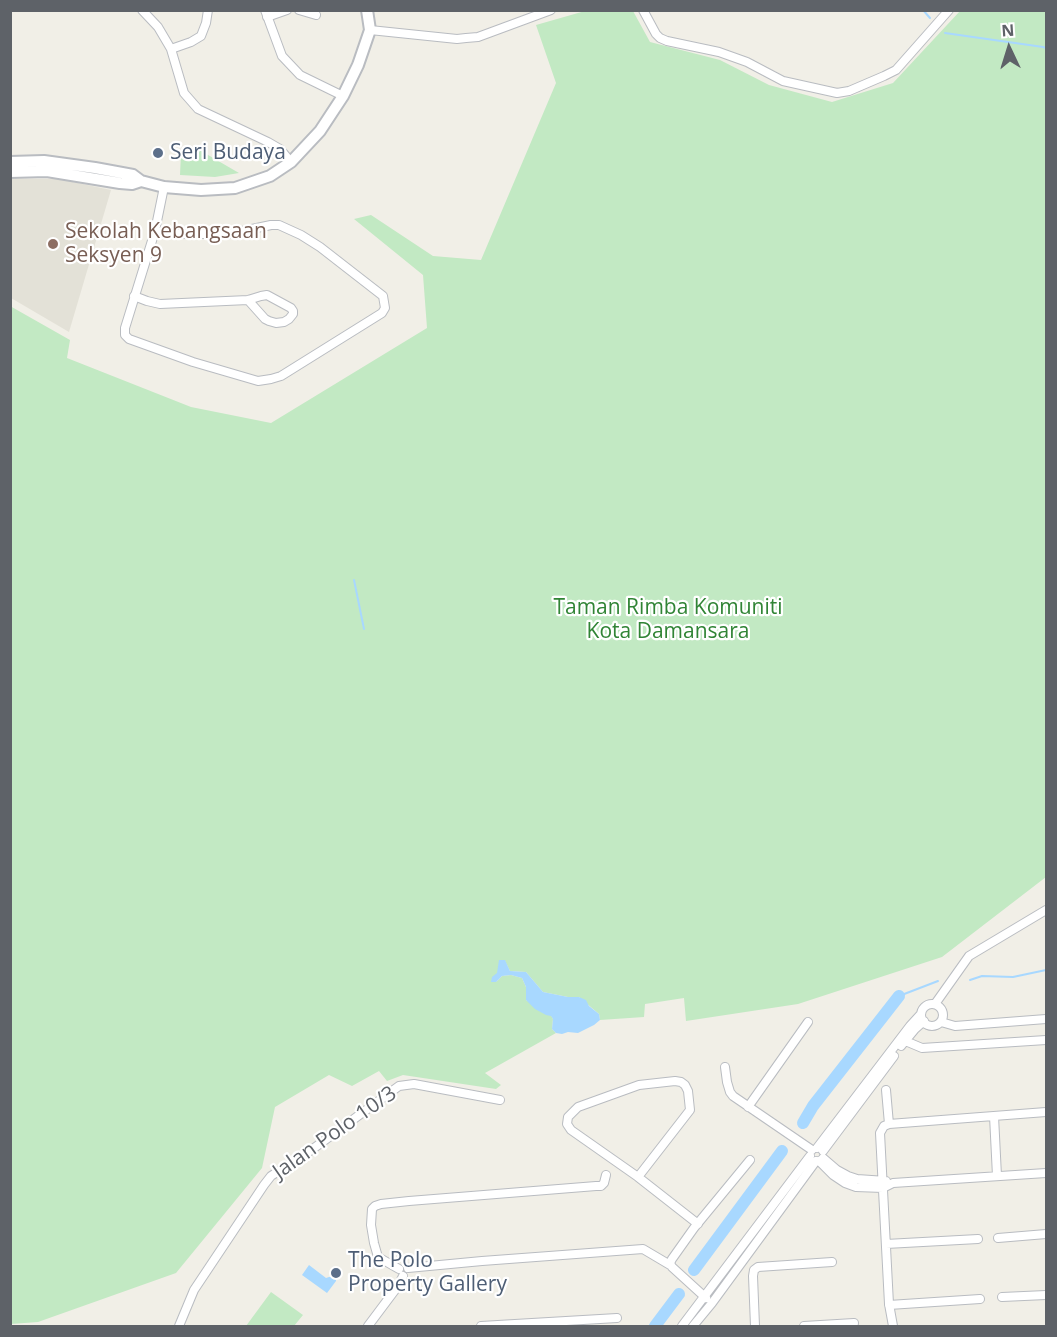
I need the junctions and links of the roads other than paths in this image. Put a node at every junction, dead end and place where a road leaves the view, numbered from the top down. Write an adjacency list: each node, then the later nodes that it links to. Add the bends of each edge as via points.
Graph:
1 (142, 10): 12 (street)
2 (208, 10): 12 (street, via 201,36)
3 (286, 10): 9 (street)
4 (299, 10): 10 (street)
5 (367, 10): 11 (street)
6 (551, 10): 11 (street, via 466,39)
7 (643, 10): 8 (street, via 656,34 666,41 719,52 783,81 837,93 896,70)
8 (949, 10)
9 (266, 14): 13 (street, via 282,56 300,75)
10 (316, 15)
11 (374, 30): 13 (street)
12 (171, 49): 15 (street, via 184,93 198,109 268,142)
13 (343, 96): 15 (street, via 320,131)
14 (10, 162): 17 (street, via 44,161)
15 (291, 162): 18 (street, via 270,176 235,188)
16 (10, 172): 17 (street)
17 (94, 173): 18 (street, via 133,175)
18 (164, 187): 19 (street)
19 (155, 231): 20 (street); 20 (street, via 228,234 279,225 320,247 383,296 385,308 281,376 258,381 129,339 125,328)
20 (134, 296): 21 (street, via 160,304)
21 (248, 300): 21 (street, via 267,296 291,308 293,314 284,322 269,321)
22 (1047, 910): 23 (street, via 969,956)
23 (935, 1004): 24 (street, via 924,1007); 27 (street, via 943,1011)
24 (922, 1018): 27 (street, via 932,1026); 28 (street)
25 (1047, 1019): 27 (street, via 956,1026)
26 (808, 1022): 33 (street)
27 (941, 1022)
28 (903, 1040): 29 (street, via 922,1048); 37 (street)
29 (1047, 1040)
30 (725, 1067): 33 (street, via 729,1092)
31 (886, 1090): 36 (street)
32 (500, 1100): 61 (street, Jalan Polo 10/3, via 414,1084 399,1086 271,1176 194,1290)
33 (748, 1107): 37 (street)
34 (1047, 1112): 35 (street)
35 (994, 1116): 36 (street); 41 (street)
36 (889, 1124): 43 (street, via 879,1133)
37 (817, 1155): 43 (street, via 848,1176); 53 (street); 56 (street)
38 (750, 1160): 44 (street)
39 (1047, 1173): 41 (street)
40 (606, 1175): 51 (street, via 601,1186 375,1206 371,1225 378,1257)
41 (997, 1176): 43 (street)
42 (638, 1177): 42 (street, via 571,1130 568,1117 578,1107 639,1085 681,1082 688,1091 690,1110); 44 (street)
43 (883, 1184): 48 (street)
44 (698, 1224): 50 (street)
45 (1047, 1234): 46 (street)
46 (998, 1238)
47 (978, 1239): 48 (street)
48 (886, 1244): 57 (street)
49 (832, 1262): 64 (street, via 754,1270)
50 (670, 1265): 51 (street, via 642,1249 404,1266); 53 (street)
51 (401, 1272): 62 (street, via 398,1286)
52 (1047, 1295): 54 (street)
53 (704, 1296): 56 (street); 60 (street)
54 (1002, 1297)
55 (980, 1299): 57 (street)
56 (712, 1303): 60 (street)
57 (889, 1305): 66 (street)
58 (616, 1318): 63 (street)
59 (854, 1323): 65 (street)
60 (688, 1325)
61 (179, 1326)
62 (369, 1326)
63 (481, 1326)
64 (755, 1326)
65 (804, 1326)
66 (893, 1326)

